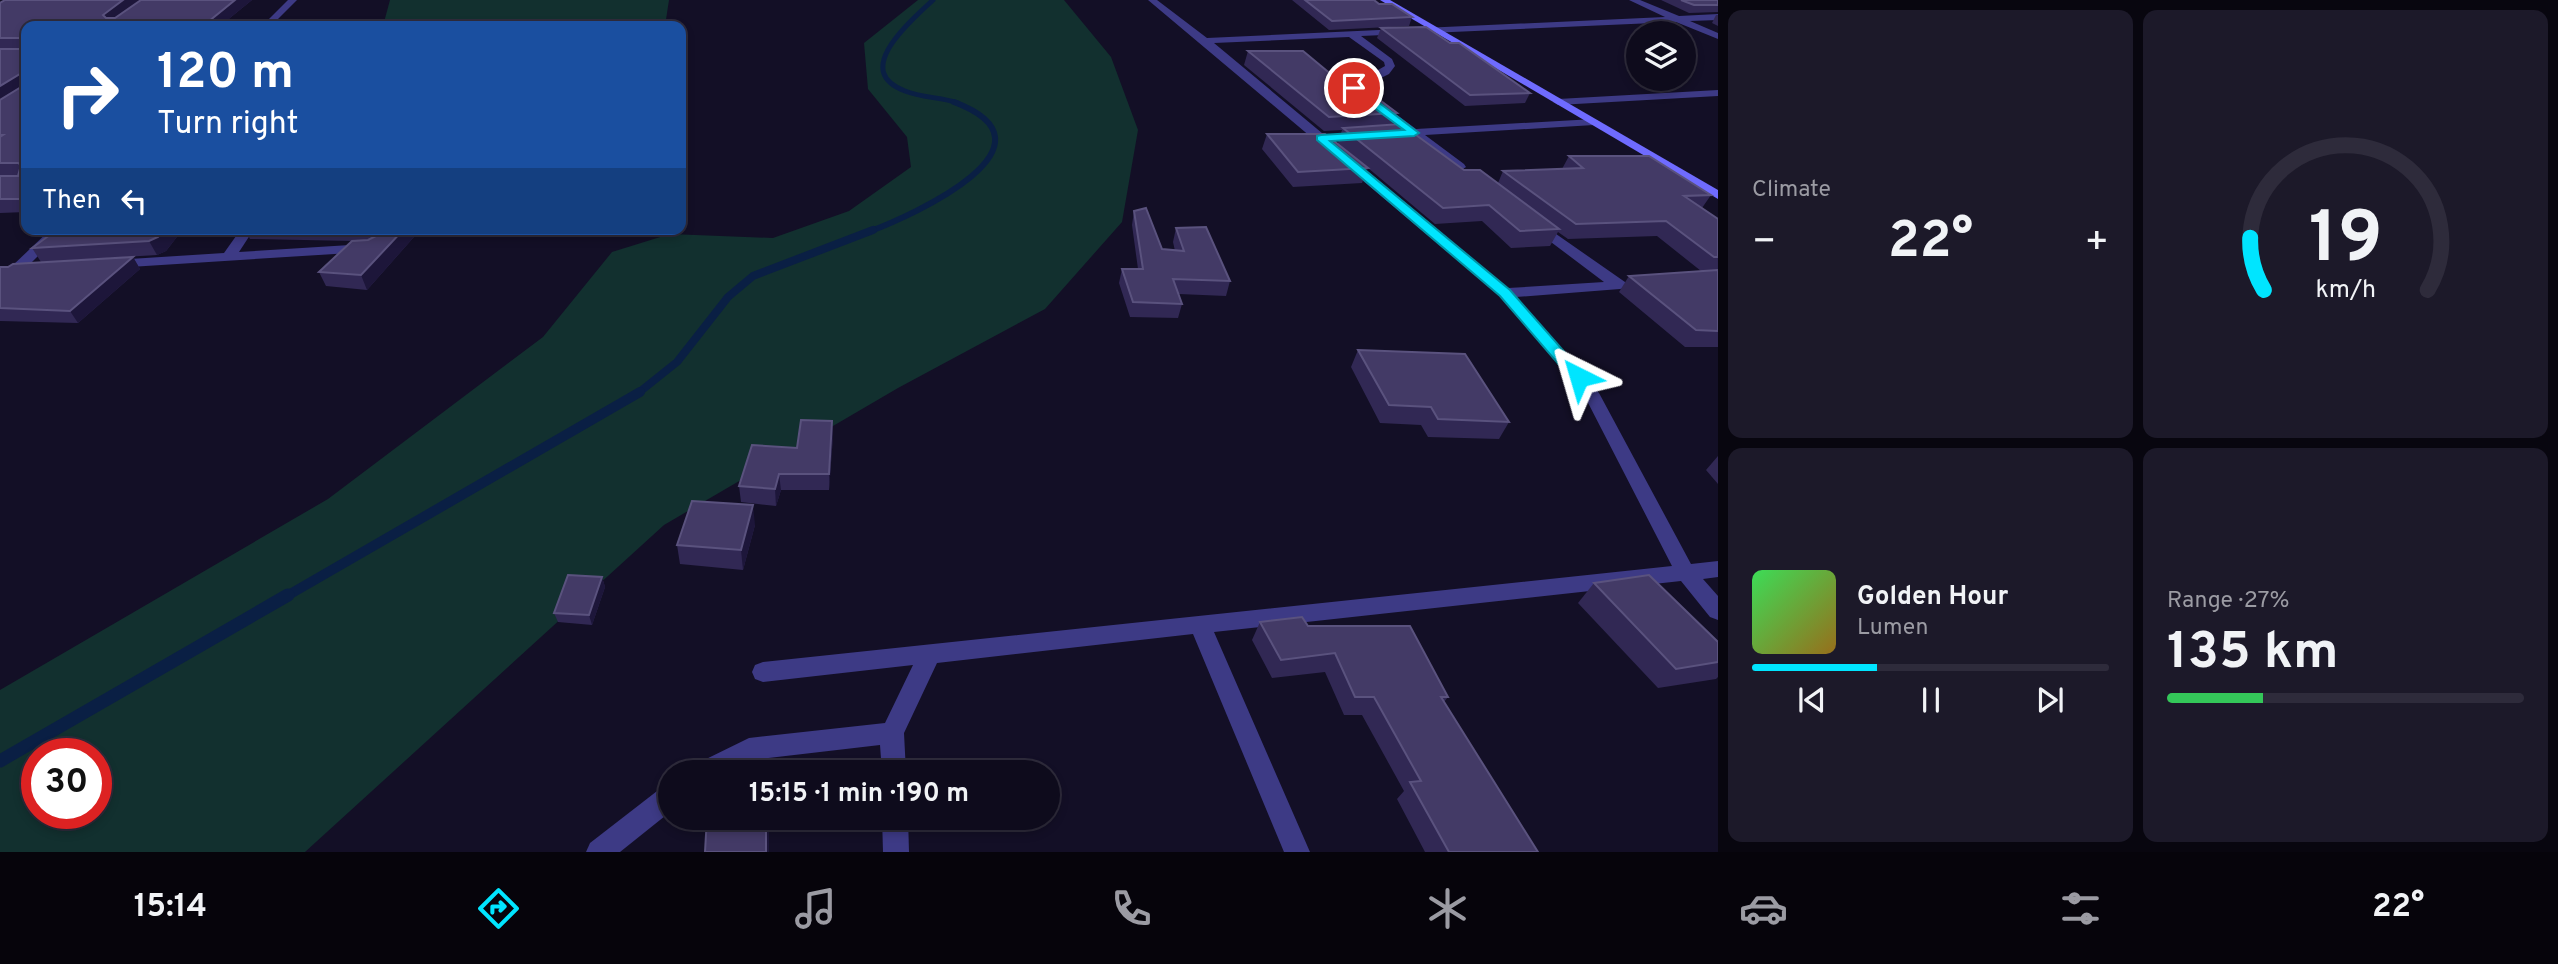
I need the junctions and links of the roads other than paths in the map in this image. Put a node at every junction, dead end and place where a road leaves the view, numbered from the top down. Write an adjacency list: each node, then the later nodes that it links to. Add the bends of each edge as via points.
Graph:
1 (293, 0): 7 (street)
2 (1152, 0): 11 (street)
3 (1384, 0): 8 (street)
4 (1633, 0): 6 (street)
5 (1718, 17): 6 (street)
6 (1677, 19): 8 (street); 10 (street)
7 (271, 21)
8 (1436, 30): 9 (street); 13 (street)
9 (1351, 34): 11 (street); 15 (street, via 1390,61 1385,72 1354,88)
10 (1718, 36)
11 (1205, 41): 27 (street, via 1328,138)
12 (1718, 93): 13 (street)
13 (1558, 102): 14 (street)
14 (1594, 122): 15 (street); 17 (street)
15 (1407, 133): 16 (street)
16 (1467, 173)
17 (1718, 195)
18 (1521, 213): 27 (street, via 1624,284)
19 (53, 235): 25 (street)
20 (244, 235): 22 (street)
21 (373, 248): 22 (street)
22 (228, 257): 23 (street)
23 (96, 265)
24 (43, 269): 25 (street)
25 (16, 270): 26 (street)
26 (0, 271)
27 (1505, 293): 29 (street, via 1591,393)
28 (1718, 569): 29 (street)
29 (1685, 572): 30 (street); 31 (street)
30 (1718, 611)
31 (1200, 624): 32 (street); 41 (street)
32 (930, 653): 33 (street); 34 (street)
33 (763, 671)
34 (892, 733): 35 (street, via 749,749); 36 (street)
35 (728, 760)
36 (893, 760)
37 (658, 805): 39 (street)
38 (895, 830): 40 (street)
39 (599, 852)
40 (896, 852)
41 (1297, 852)

